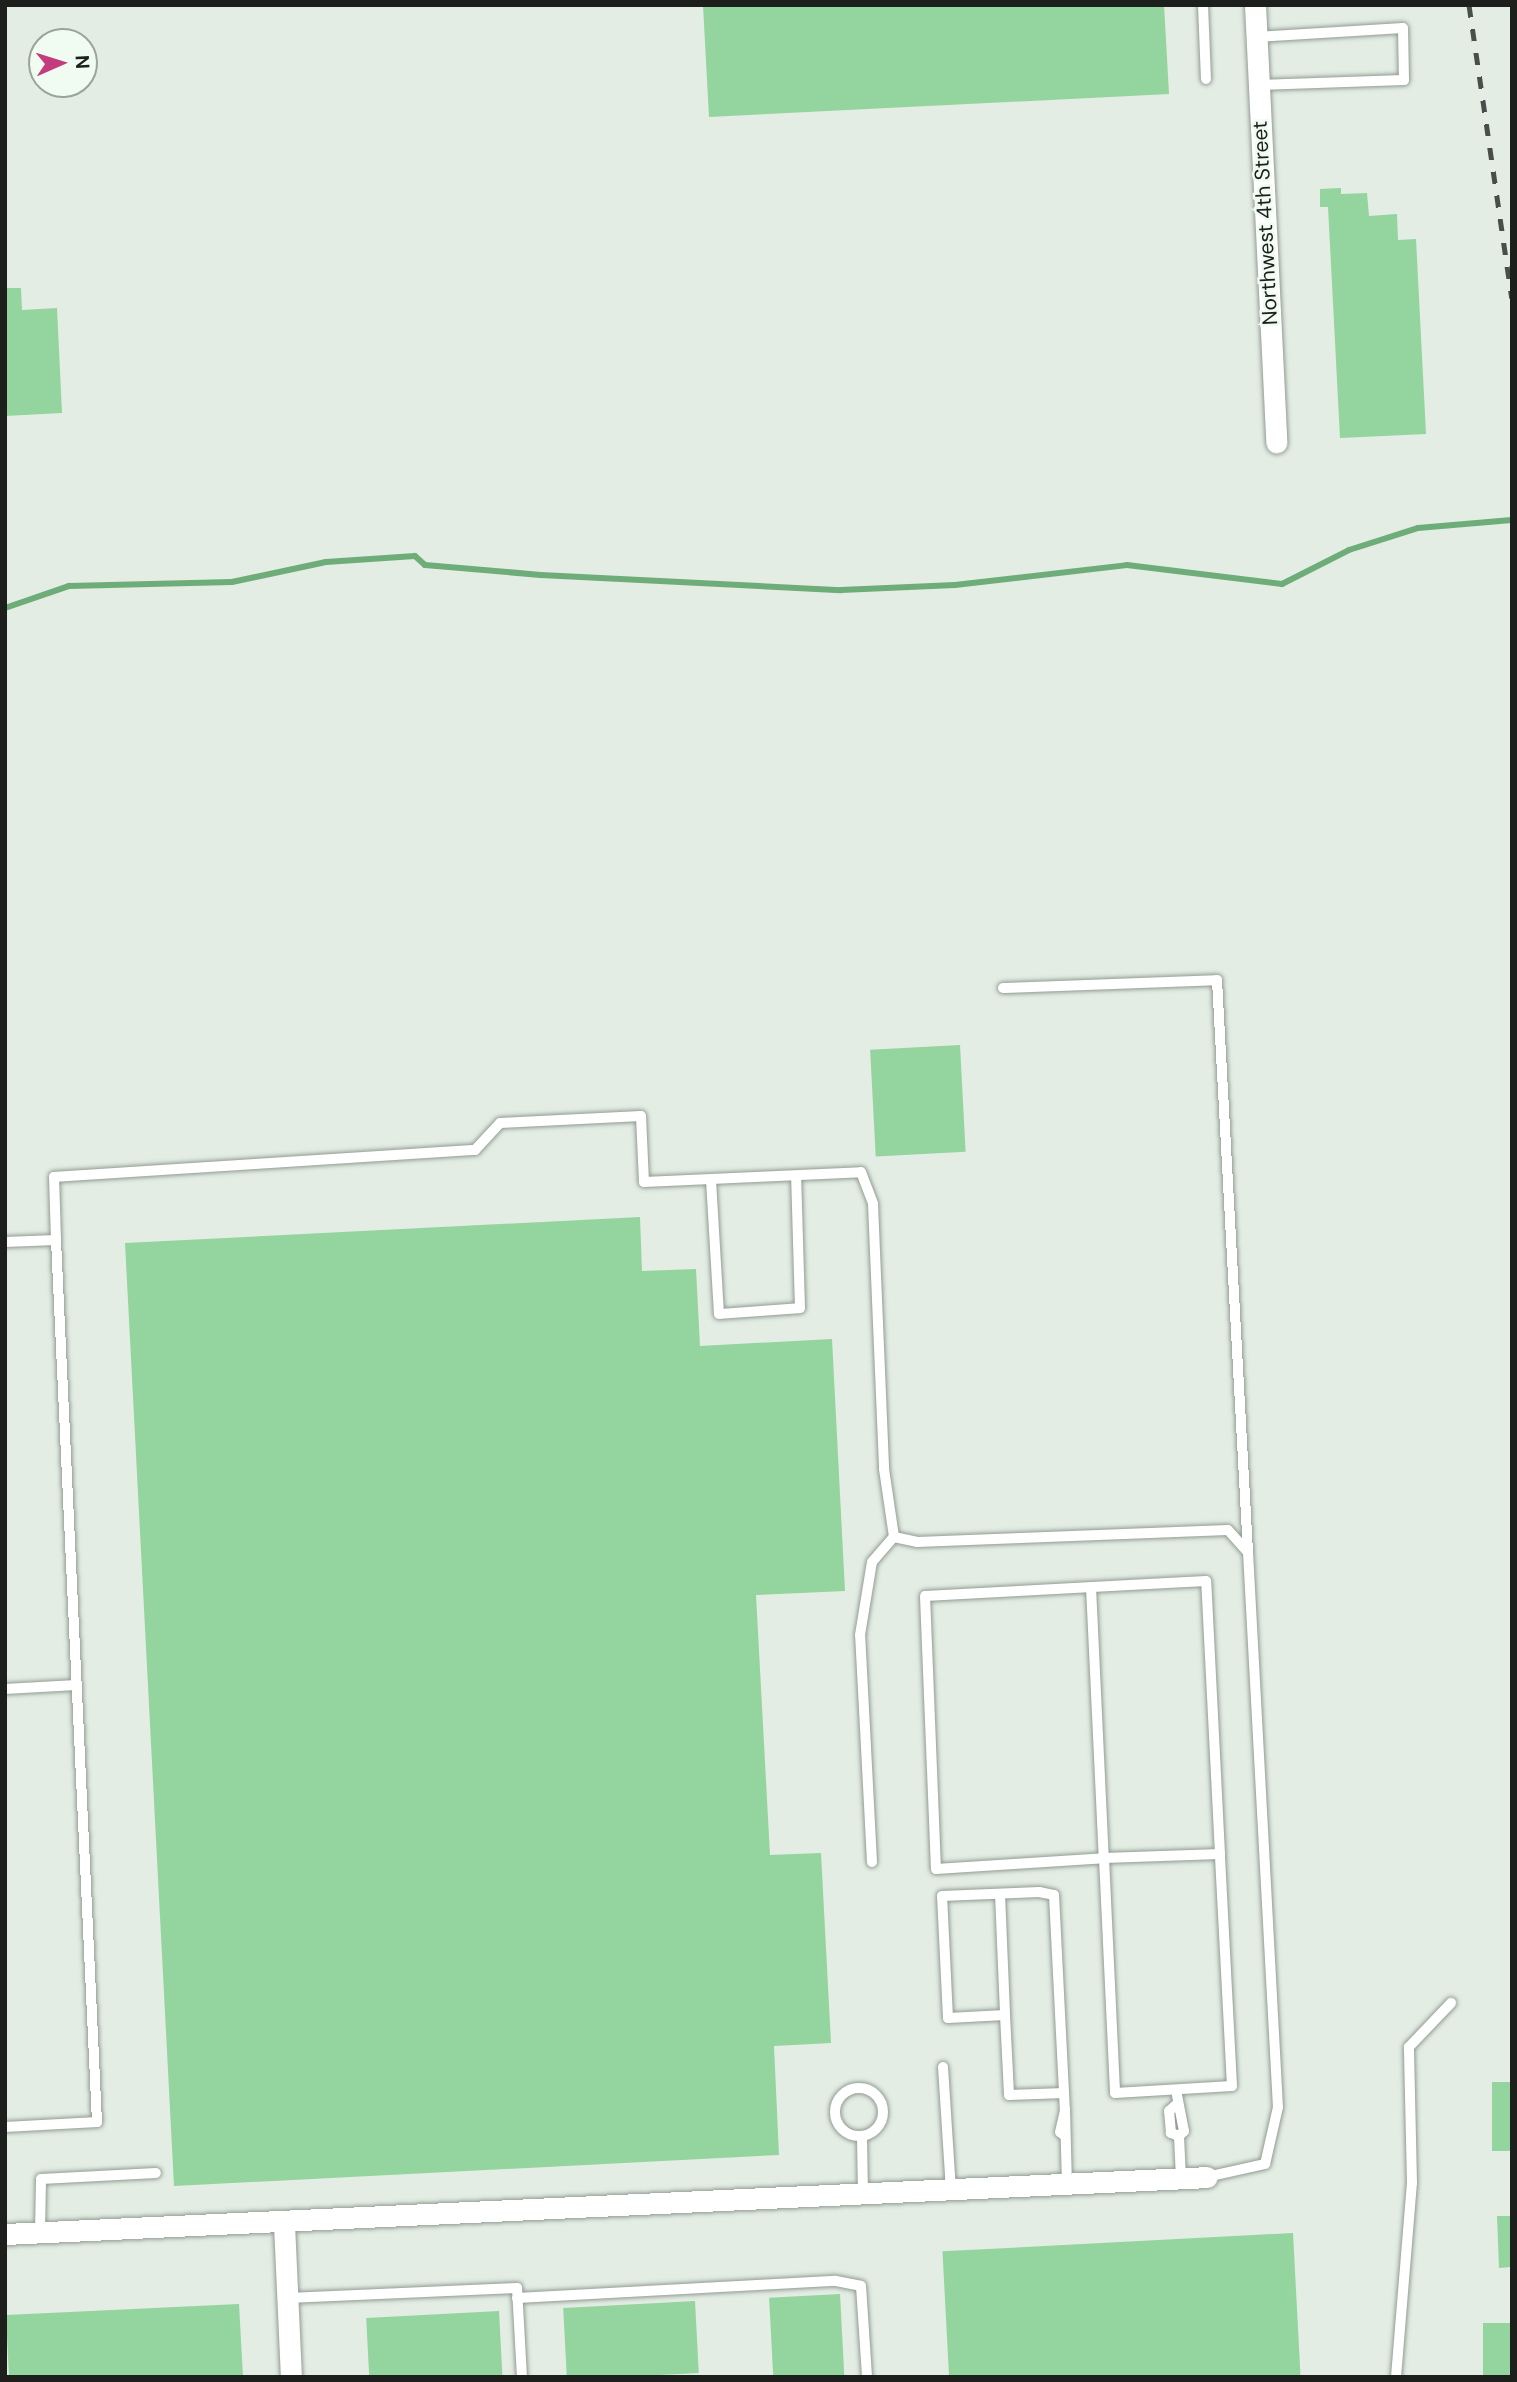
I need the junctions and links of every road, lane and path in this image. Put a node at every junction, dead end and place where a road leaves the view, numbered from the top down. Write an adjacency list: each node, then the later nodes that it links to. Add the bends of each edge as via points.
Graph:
1 (1203, 5): 4 (lane)
2 (1255, 5): 3 (street, Northwest 4th Street)
3 (1256, 37): 5 (street, Northwest 4th Street); 5 (lane, via 1403,28 1404,80)
4 (1206, 79)
5 (1258, 85): 6 (street, Northwest 4th Street)
6 (1276, 442)
7 (1003, 988): 13 (lane, via 1217,981)
8 (796, 1176): 9 (lane); 9 (lane, via 800,1308 719,1314); 12 (lane, via 861,1172 873,1204 884,1469)
9 (711, 1180): 10 (lane, via 644,1182 641,1116 500,1123 475,1150 54,1177)
10 (57, 1240): 11 (lane); 15 (lane)
11 (5, 1242)
12 (894, 1537): 13 (lane, via 917,1542 1228,1530); 19 (lane, via 872,1562 860,1635)
13 (1248, 1552): 29 (lane, via 1278,2107 1265,2164)
14 (1091, 1587): 17 (lane, via 1206,1581); 18 (lane); 18 (lane, via 925,1596 936,1869)
15 (76, 1685): 16 (lane); 26 (lane, via 97,2122)
16 (5, 1689)
17 (1220, 1854): 18 (lane); 24 (lane, via 1232,2086)
18 (1104, 1858): 24 (lane, via 1115,2093)
19 (872, 1862)
20 (1000, 1894): 22 (lane); 22 (lane, via 943,1896 944,1923 948,2018); 25 (lane, via 1055,1895)
21 (1451, 2003): 42 (lane, via 1409,2047 1412,2183)
22 (1005, 2015): 25 (lane, via 1009,2095)
23 (943, 2067): 32 (lane)
24 (1176, 2090): 30 (lane, via 1177,2104 1169,2111 1171,2133 1179,2136)
25 (1064, 2093): 31 (lane)
26 (5, 2127)
27 (862, 2137): 27 (lane, via 846,2133 837,2121 836,2105 853,2089 869,2090 883,2108 876,2130); 33 (lane)
28 (156, 2173): 35 (lane, via 41,2179)
29 (1207, 2177): 30 (street)
30 (1181, 2178): 31 (street)
31 (1067, 2184): 32 (street)
32 (951, 2190): 33 (street)
33 (863, 2194): 34 (street)
34 (284, 2224): 35 (street); 37 (street)
35 (40, 2233): 36 (street)
36 (5, 2234)
37 (287, 2298): 38 (lane, via 517,2288); 39 (street)
38 (517, 2298): 40 (lane); 41 (lane, via 836,2281 861,2286)
39 (291, 2377)
40 (522, 2377)
41 (866, 2377)
42 (1396, 2377)

